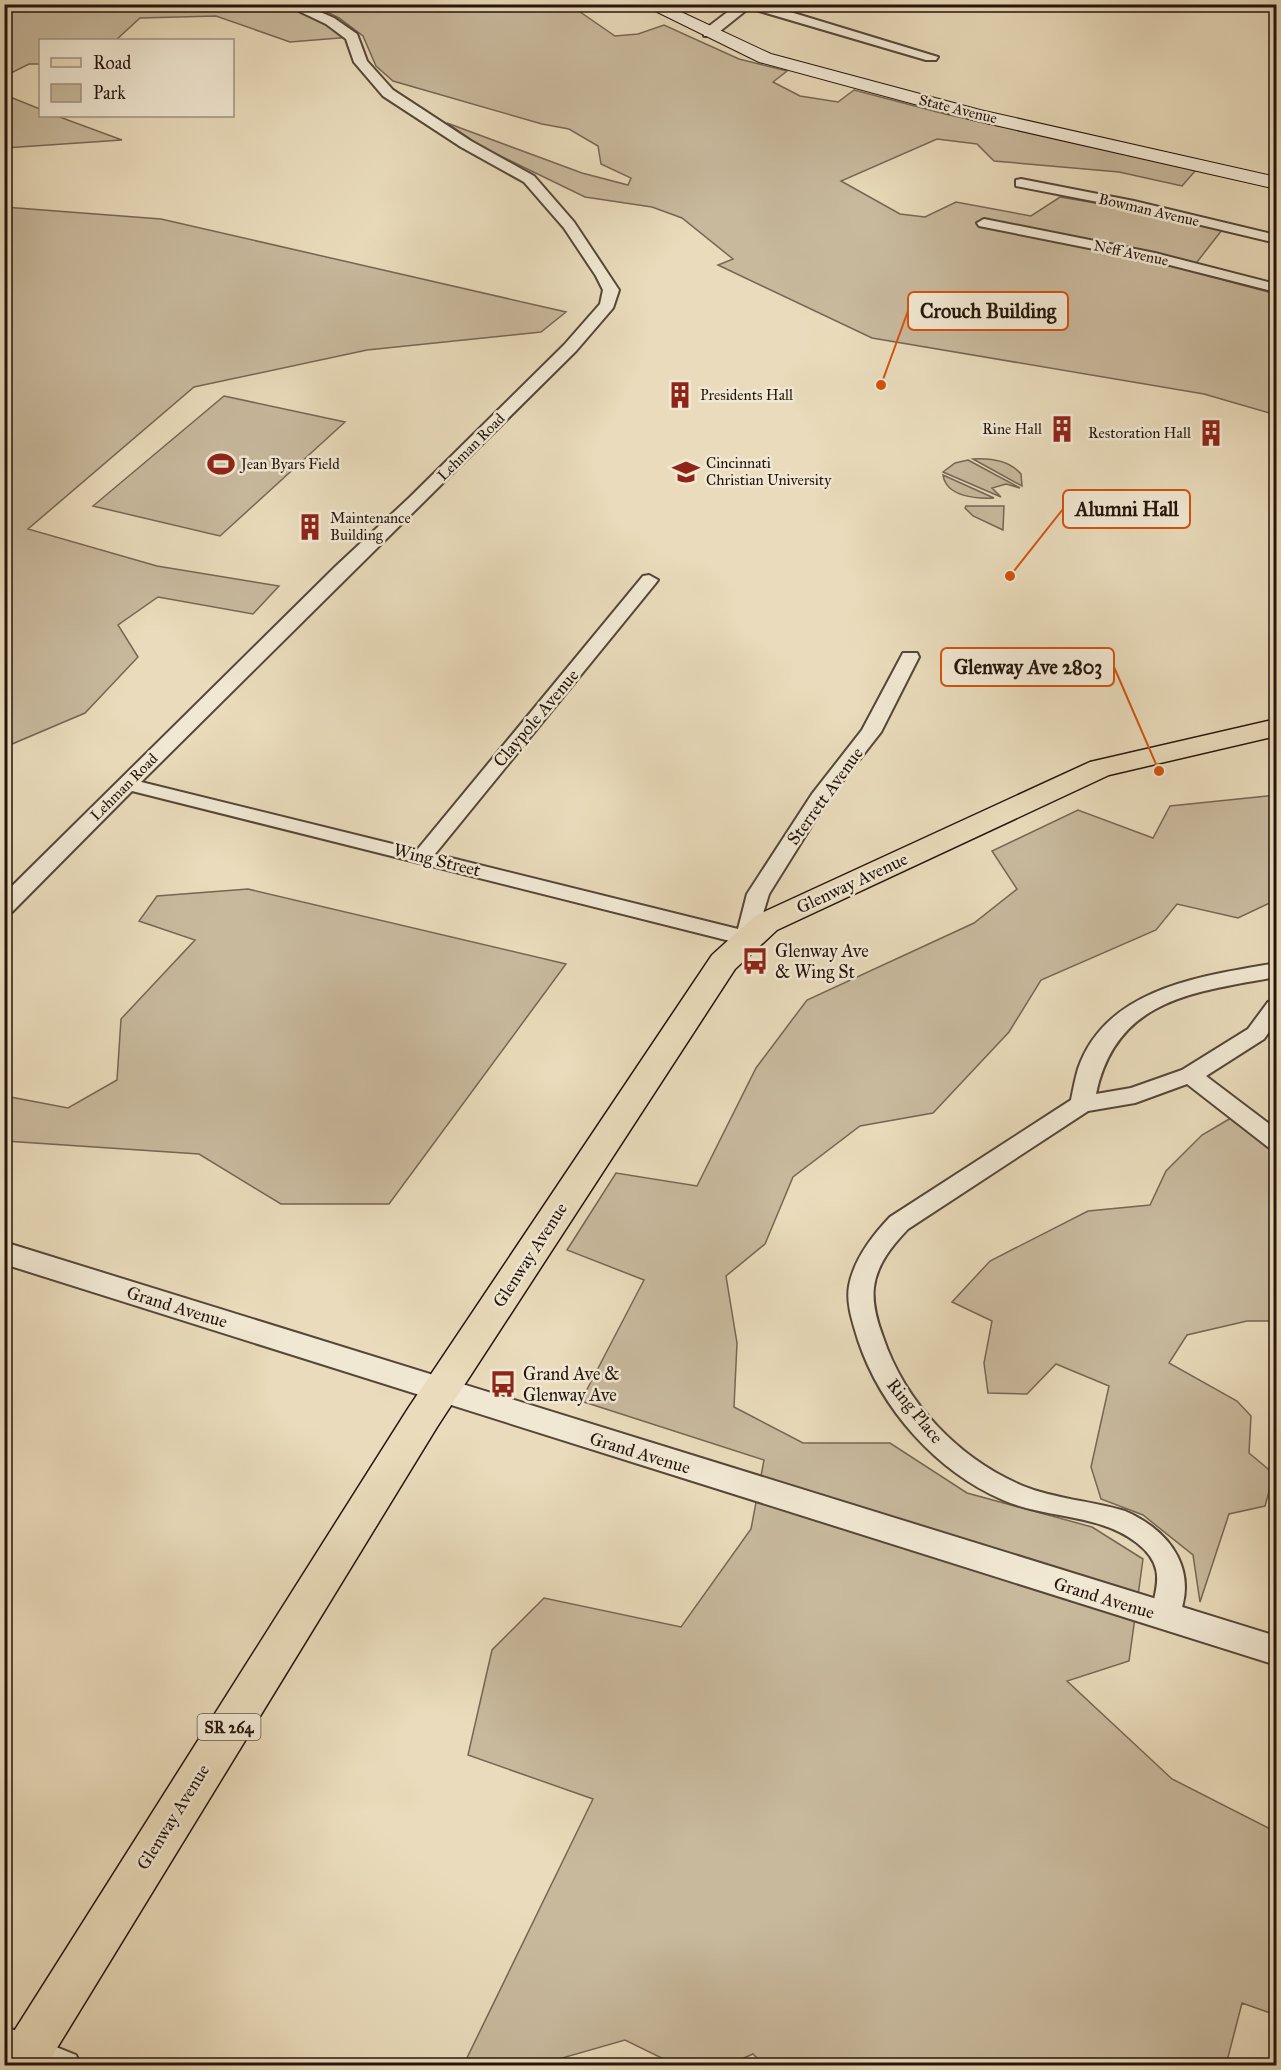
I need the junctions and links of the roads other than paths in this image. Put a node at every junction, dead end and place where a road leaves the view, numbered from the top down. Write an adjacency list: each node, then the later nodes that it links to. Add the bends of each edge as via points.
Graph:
1 (290, 4): 14 (street, Lehman Road, via 330,21 352,37 361,62 388,93 529,179 569,225 604,276 611,290 608,305 570,348)
2 (649, 4): 4 (main road, State Avenue)
3 (747, 4): 4 (street); 5 (street)
4 (709, 33): 7 (main road, State Avenue, via 765,58 885,90)
5 (932, 57)
6 (1021, 183): 9 (street, Bowman Avenue)
7 (1276, 183)
8 (984, 224): 10 (street, Neff Avenue, via 1155,257)
9 (1276, 239)
10 (1276, 288)
11 (649, 580): 15 (street, Claypole Avenue)
12 (910, 657): 17 (street, Sterrett Avenue, via 871,732 819,798 759,894)
13 (1276, 728): 17 (main road, Glenway Avenue / SR 264, via 1100,768 783,915)
14 (127, 784): 15 (street, Wing Street); 16 (street, Lehman Road)
15 (423, 856): 17 (street, Wing Street)
16 (4, 907)
17 (746, 938): 24 (main road, Glenway Avenue / SR 264, via 723,962)
18 (1276, 969): 21 (street, via 1198,983 1147,1003 1101,1045 1090,1064)
19 (1276, 1007): 20 (street, Ring Place, via 1256,1034)
20 (1190, 1075): 21 (street, Ring Place, via 1135,1095); 22 (street)
21 (1082, 1104): 25 (street, Ring Place, via 900,1223 868,1263 862,1286 862,1311 886,1377 902,1402 952,1456 981,1477 1014,1493 1105,1516 1146,1535 1162,1554 1171,1575 1173,1586)
22 (1276, 1142)
23 (4, 1253): 24 (street, Grand Avenue)
24 (441, 1390): 25 (street, Grand Avenue); 27 (main road, Glenway Avenue / SR 264)
25 (1165, 1617): 26 (street, Grand Avenue)
26 (1276, 1652)
27 (29, 2056)

